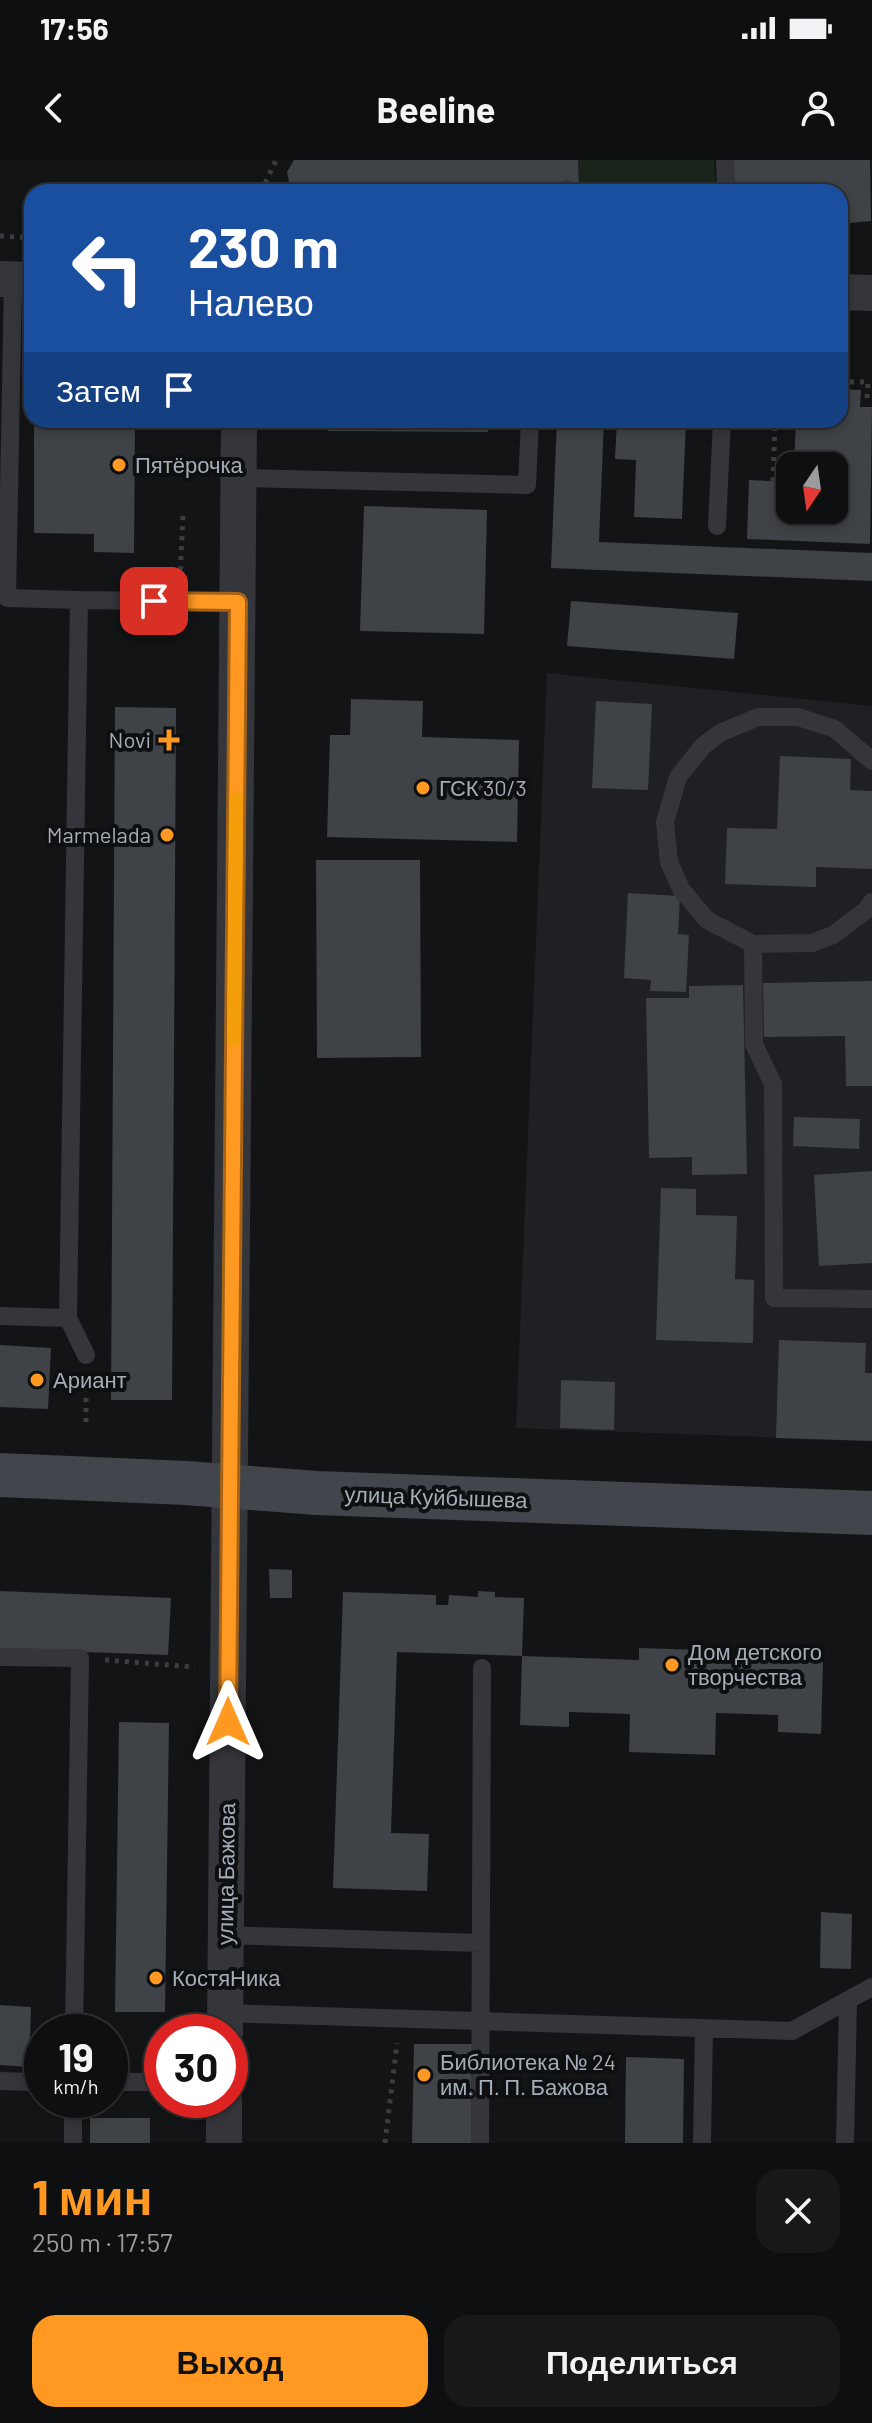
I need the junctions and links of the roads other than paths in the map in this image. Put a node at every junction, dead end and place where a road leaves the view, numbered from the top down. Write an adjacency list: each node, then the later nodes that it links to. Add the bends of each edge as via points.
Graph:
1 (725, 160): 2 (lane)
2 (726, 184)
3 (15, 280): 11 (lane, via 7,598)
4 (848, 292): 5 (street)
5 (872, 293)
6 (239, 428): 9 (street, улица Бажова)
7 (530, 428): 9 (lane, via 527,485)
8 (722, 428): 10 (lane)
9 (239, 478): 12 (street, улица Бажова)
10 (717, 526)
11 (79, 600): 12 (lane); 18 (lane)
12 (238, 602): 21 (street, улица Бажова)
13 (872, 761): 15 (lane, via 835,729 798,717 758,717 720,733 678,777 665,822 669,862 681,889 707,920)
14 (872, 902): 15 (lane, via 833,935 812,943)
15 (753, 944): 16 (lane, via 754,1044 773,1084 774,1298)
16 (872, 1299)
17 (0, 1316): 18 (lane)
18 (68, 1318): 19 (lane)
19 (86, 1355)
20 (0, 1475): 21 (main road, улица Куйбышева)
21 (230, 1488): 22 (main road, улица Куйбышева); 25 (street, улица Бажова)
22 (872, 1513)
23 (0, 1657): 29 (lane, via 80,1658)
24 (482, 1668): 26 (lane)
25 (226, 1935): 26 (lane); 30 (street, улица Бажова)
26 (480, 1943): 31 (lane)
27 (872, 1987): 28 (lane)
28 (848, 2001): 33 (lane, via 792,2031); 42 (lane)
29 (74, 2014)
30 (225, 2014)
31 (482, 2021): 32 (lane); 33 (lane); 40 (lane)
32 (248, 2023)
33 (704, 2028): 41 (lane)
34 (0, 2081): 35 (lane)
35 (24, 2082)
36 (73, 2118): 38 (lane)
37 (224, 2118): 39 (street)
38 (73, 2143)
39 (224, 2143)
40 (480, 2143)
41 (702, 2143)
42 (845, 2143)

